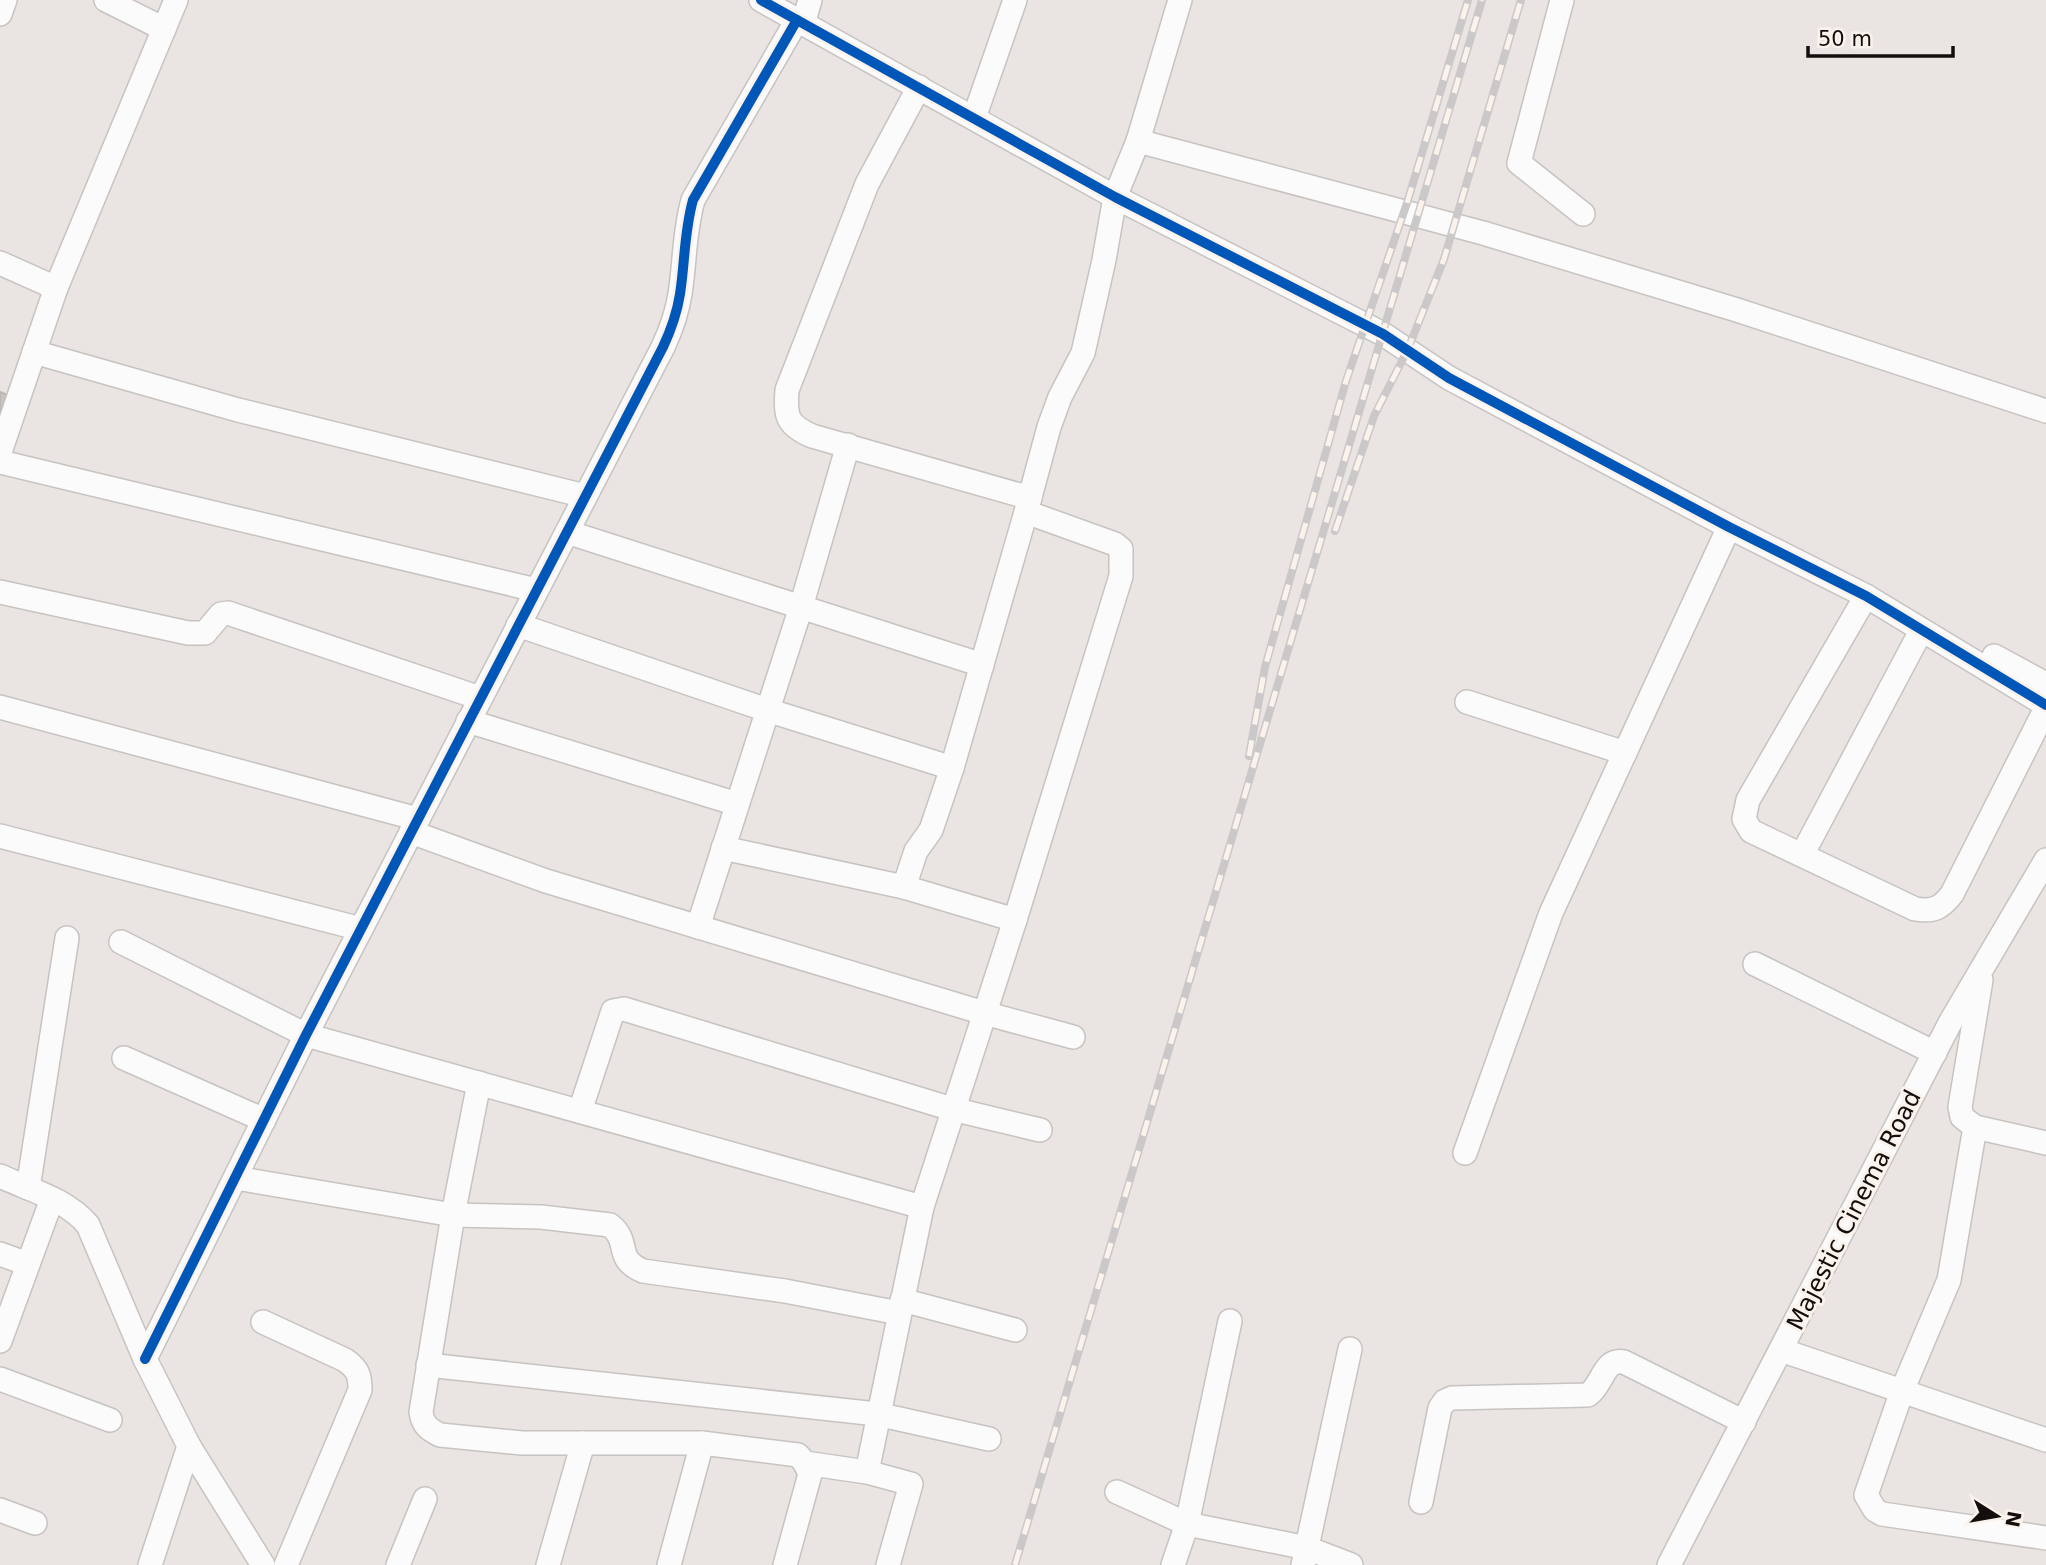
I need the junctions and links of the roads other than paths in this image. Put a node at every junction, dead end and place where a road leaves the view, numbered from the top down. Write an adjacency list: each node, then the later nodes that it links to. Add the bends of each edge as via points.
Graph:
1 (5, 0): 9 (street)
2 (106, 0): 10 (street)
3 (176, 0): 10 (street)
4 (761, 0): 8 (street)
5 (1015, 0): 12 (street)
6 (1180, 0): 13 (street)
7 (1562, 0): 15 (street, via 1519,163)
8 (801, 11): 11 (street); 12 (street); 23 (street, via 693,200 674,321)
9 (0, 13)
10 (164, 29): 17 (street)
11 (919, 87): 12 (street); 20 (street, via 867,184 787,390 785,408 796,428)
12 (976, 112): 14 (street)
13 (1138, 141): 14 (street); 19 (street, via 1483,233)
14 (1117, 191): 24 (street, via 1089,332 1049,427); 25 (street, via 1383,334 1449,378); 34 (street, via 1311,282 1448,363)
15 (1583, 214)
16 (0, 263): 17 (street)
17 (56, 288): 18 (street)
18 (34, 352): 21 (street); 23 (street, via 238,410)
19 (2046, 411)
20 (848, 445): 24 (street); 30 (street)
21 (0, 452)
22 (0, 462): 27 (street)
23 (585, 496): 26 (street)
24 (1028, 505): 33 (street); 50 (street, via 1115,544 1123,561)
25 (1729, 527): 29 (street); 41 (street)
26 (567, 532): 27 (street); 30 (street)
27 (536, 590): 31 (street)
28 (0, 592): 35 (street, via 188,633 205,633 221,614 228,613)
29 (1866, 596): 32 (street); 47 (street, via 1754,787 1745,811 1751,831)
30 (802, 607): 33 (street); 39 (street)
31 (518, 625): 35 (street); 39 (street)
32 (1921, 631): 37 (street); 47 (street)
33 (982, 665): 42 (street)
34 (2046, 684)
35 (480, 698): 40 (street)
36 (1467, 702): 41 (street)
37 (2046, 706): 47 (street, via 1942,906 1930,911 1916,909)
38 (0, 707): 44 (street)
39 (768, 710): 42 (street); 43 (street)
40 (468, 721): 43 (street); 44 (street)
41 (1625, 753): 69 (street, via 1551,913)
42 (952, 768): 49 (street, via 931,830 916,851)
43 (737, 804): 46 (street)
44 (414, 826): 51 (street, via 545,881); 52 (street)
45 (0, 836): 52 (street)
46 (723, 848): 49 (street); 51 (street)
47 (1802, 855)
48 (2046, 860): 56 (street, Majestic Cinema Road)
49 (904, 887): 50 (street)
50 (1015, 920): 57 (street)
51 (698, 927): 57 (street)
52 (361, 929): 58 (street)
53 (67, 938): 72 (street)
54 (121, 942): 58 (street)
55 (1755, 964): 60 (street)
56 (1983, 967): 60 (street, Majestic Cinema Road); 66 (street, via 1960,1107 1962,1117)
57 (984, 1013): 59 (street); 63 (street)
58 (306, 1035): 62 (street); 65 (street)
59 (1073, 1037)
60 (1935, 1053): 84 (street, Majestic Cinema Road)
61 (124, 1058): 65 (street)
62 (479, 1083): 64 (street); 75 (street)
63 (952, 1109): 64 (street, via 618,1009 610,1017); 67 (street); 74 (street)
64 (580, 1111): 74 (street)
65 (264, 1120): 71 (street)
66 (1975, 1127): 68 (street); 88 (street, via 1949,1280)
67 (1040, 1130)
68 (2046, 1143)
69 (1465, 1153)
70 (0, 1176): 72 (street)
71 (236, 1178): 75 (street); 85 (street)
72 (28, 1188): 73 (street)
73 (52, 1199): 77 (street); 85 (street, via 78,1212 88,1225)
74 (922, 1206): 78 (street)
75 (453, 1215): 78 (street, via 541,1217 610,1225 622,1240 624,1257 643,1271); 86 (street)
76 (0, 1254): 77 (street)
77 (28, 1264): 82 (street)
78 (901, 1306): 81 (street); 89 (street)
79 (1230, 1321): 104 (street)
80 (263, 1322): 109 (street, via 345,1360 360,1376 360,1390)
81 (1015, 1330)
82 (0, 1341)
83 (1350, 1349): 106 (street)
84 (1782, 1350): 88 (street); 91 (street, Majestic Cinema Road)
85 (145, 1359): 96 (street)
86 (428, 1365): 89 (street); 95 (street, via 421,1412 429,1430 522,1443)
87 (0, 1379): 90 (street)
88 (1902, 1391): 93 (street); 105 (street, via 1867,1486 1866,1495 1875,1510)
89 (877, 1414): 92 (street); 98 (street)
90 (110, 1420)
91 (1744, 1422): 101 (street, via 1616,1360 1588,1395 1452,1398 1437,1418); 117 (street, Majestic Cinema Road)
92 (989, 1439)
93 (2046, 1440)
94 (702, 1443): 95 (street); 97 (street, via 798,1455); 112 (street)
95 (583, 1444): 111 (street)
96 (190, 1446): 107 (street); 108 (street)
97 (806, 1464): 98 (street); 113 (street, via 810,1474)
98 (867, 1472): 114 (street, via 911,1484)
99 (1117, 1492): 104 (street)
100 (425, 1499): 110 (street)
101 (1421, 1502)
102 (0, 1510): 103 (street)
103 (35, 1524)
104 (1187, 1524): 106 (street); 115 (street)
105 (2046, 1538)
106 (1305, 1557): 116 (street)
107 (150, 1565)
108 (263, 1565)
109 (286, 1565)
110 (398, 1565)
111 (548, 1565)
112 (669, 1565)
113 (785, 1565)
114 (888, 1565)
115 (1173, 1565)
116 (1351, 1565)
117 (1669, 1565)

